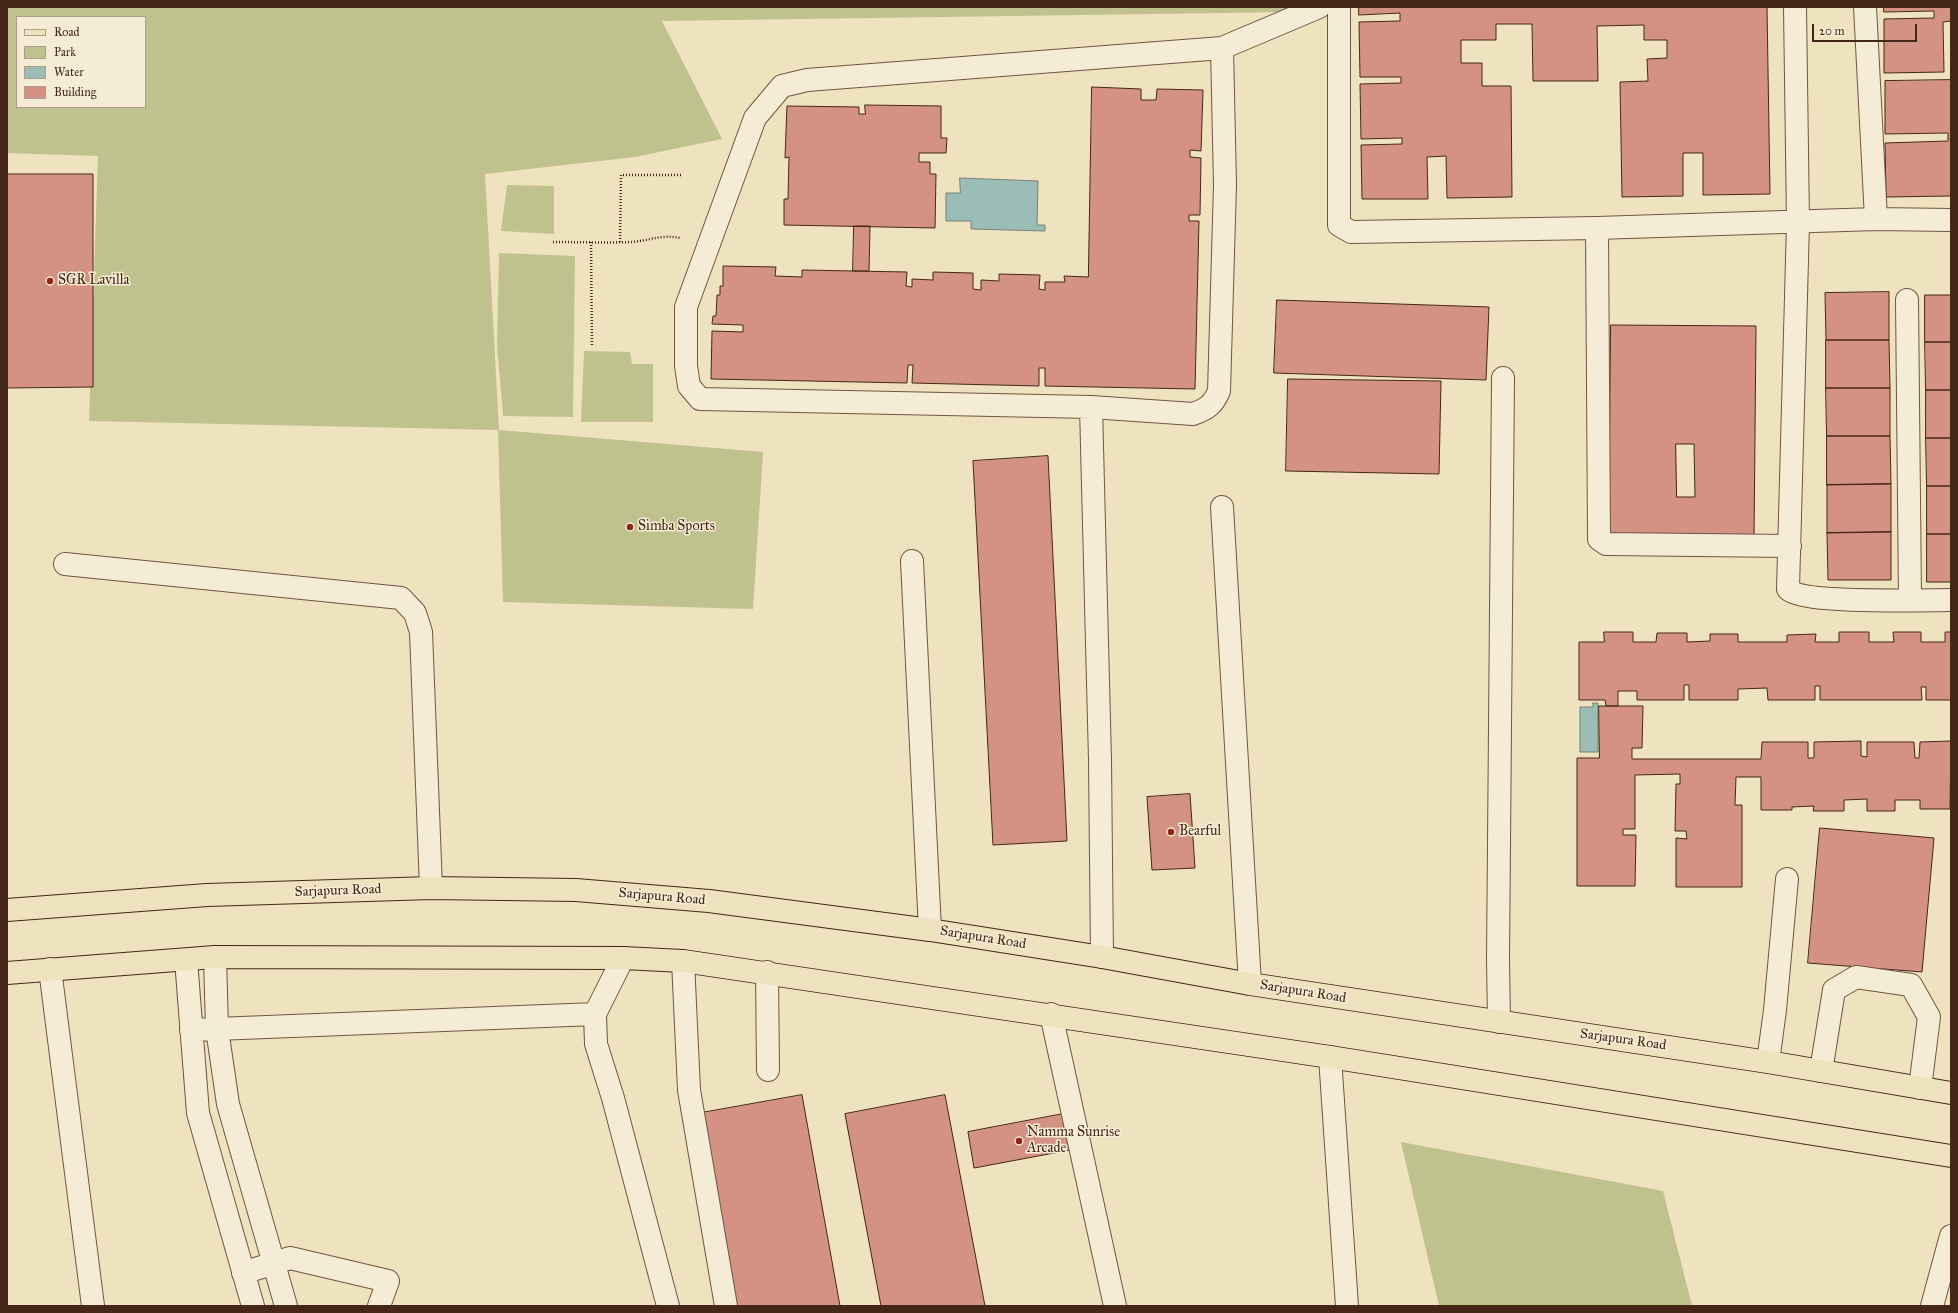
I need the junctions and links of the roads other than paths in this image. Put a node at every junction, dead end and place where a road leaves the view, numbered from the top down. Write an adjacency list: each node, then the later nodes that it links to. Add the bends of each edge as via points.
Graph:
1 (1319, 7): 5 (street)
2 (1339, 7): 9 (street, via 1339,216 1343,229 1351,232)
3 (1795, 7): 8 (street)
4 (1865, 7): 6 (street)
5 (1222, 48): 12 (street, via 1225,185 1219,391 1214,402 1206,410 1193,414); 12 (street, via 807,80 782,86 755,118 686,307 688,386 700,399)
6 (1876, 220): 7 (street); 8 (street)
7 (1951, 220)
8 (1798, 223): 9 (street); 14 (street)
9 (1597, 228): 14 (street, via 1599,539 1606,544)
10 (1907, 300): 17 (street)
11 (1503, 378): 34 (street)
12 (1091, 407): 23 (street)
13 (1222, 506): 31 (street)
14 (1790, 546): 17 (street, via 1788,590 1792,593 1822,598)
15 (912, 561): 22 (street)
16 (65, 564): 20 (street, via 401,598 415,613 421,632)
17 (1910, 600): 18 (street)
18 (1951, 600)
19 (1787, 879): 38 (street)
20 (431, 888): 21 (main road, Sarjapura Road, via 207,895); 22 (main road, Sarjapura Road, via 576,890 701,900)
21 (7, 910)
22 (930, 930): 23 (main road, Sarjapura Road)
23 (1102, 957): 31 (main road, Sarjapura Road)
24 (215, 958): 25 (main road); 26 (main road); 35 (street)
25 (623, 958): 27 (main road); 32 (street)
26 (186, 960): 28 (main road); 36 (street)
27 (683, 961): 29 (main road); 52 (street, via 689,1090)
28 (50, 969): 30 (main road); 47 (street)
29 (767, 972): 33 (main road); 39 (street)
30 (7, 973)
31 (1250, 984): 34 (main road, Sarjapura Road)
32 (595, 1014): 35 (street); 51 (street, via 596,1044 613,1098)
33 (1051, 1014): 37 (main road); 53 (street)
34 (1499, 1022): 38 (main road, Sarjapura Road)
35 (217, 1029): 36 (street); 45 (street, via 228,1104)
36 (191, 1030): 46 (street, via 198,1113)
37 (1330, 1057): 43 (main road); 54 (street)
38 (1768, 1062): 40 (main road, Sarjapura Road)
39 (768, 1070)
40 (1821, 1071): 41 (main road, Sarjapura Road); 41 (street, via 1834,990 1856,977 1910,985 1929,1017)
41 (1920, 1088): 42 (main road, Sarjapura Road)
42 (1951, 1093)
43 (1951, 1156)
44 (1951, 1236): 55 (street)
45 (274, 1264): 46 (street); 49 (street); 50 (street, via 290,1258 388,1281)
46 (243, 1273): 48 (street)
47 (93, 1306)
48 (253, 1306)
49 (286, 1306)
50 (379, 1306)
51 (668, 1306)
52 (726, 1306)
53 (1115, 1306)
54 (1347, 1306)
55 (1932, 1306)

